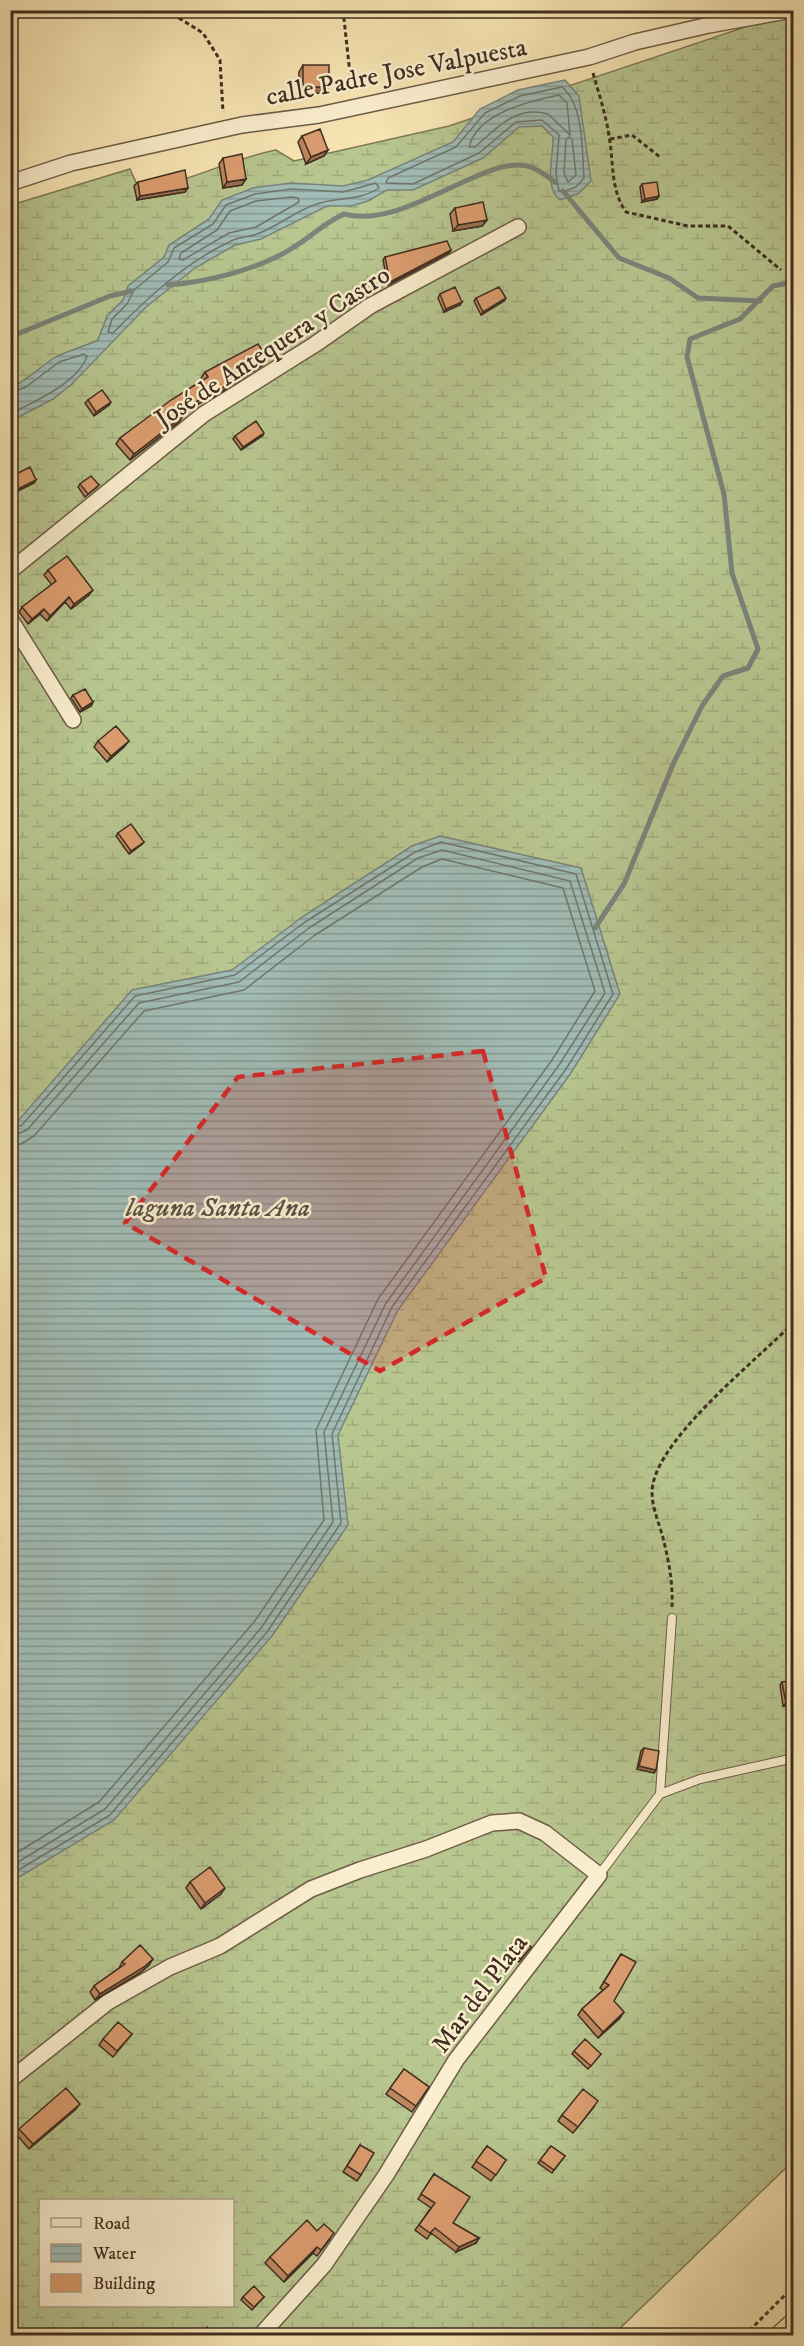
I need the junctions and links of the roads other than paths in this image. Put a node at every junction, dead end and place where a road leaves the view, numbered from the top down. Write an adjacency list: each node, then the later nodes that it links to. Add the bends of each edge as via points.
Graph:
1 (792, 10): 2 (street, calle Padre Jose Valpuesta, via 698,27 589,57 319,115 222,130 71,163)
2 (10, 183)
3 (518, 227): 4 (street, José de Antequera y Castro, via 370,306 204,414)
4 (10, 571)
5 (10, 619): 6 (street)
6 (74, 720)
7 (672, 1618): 9 (lane)
8 (794, 1758): 9 (lane, via 700,1779)
9 (660, 1794): 10 (lane, Mar del Plata)
10 (599, 1875): 11 (street, via 545,1833 519,1821 492,1823 311,1889 220,1946 170,1967 108,2002); 13 (street, Mar del Plata, via 456,2060 386,2175 324,2265)
11 (10, 2080)
12 (794, 2327): 14 (highway)
13 (260, 2336)
14 (784, 2336)

